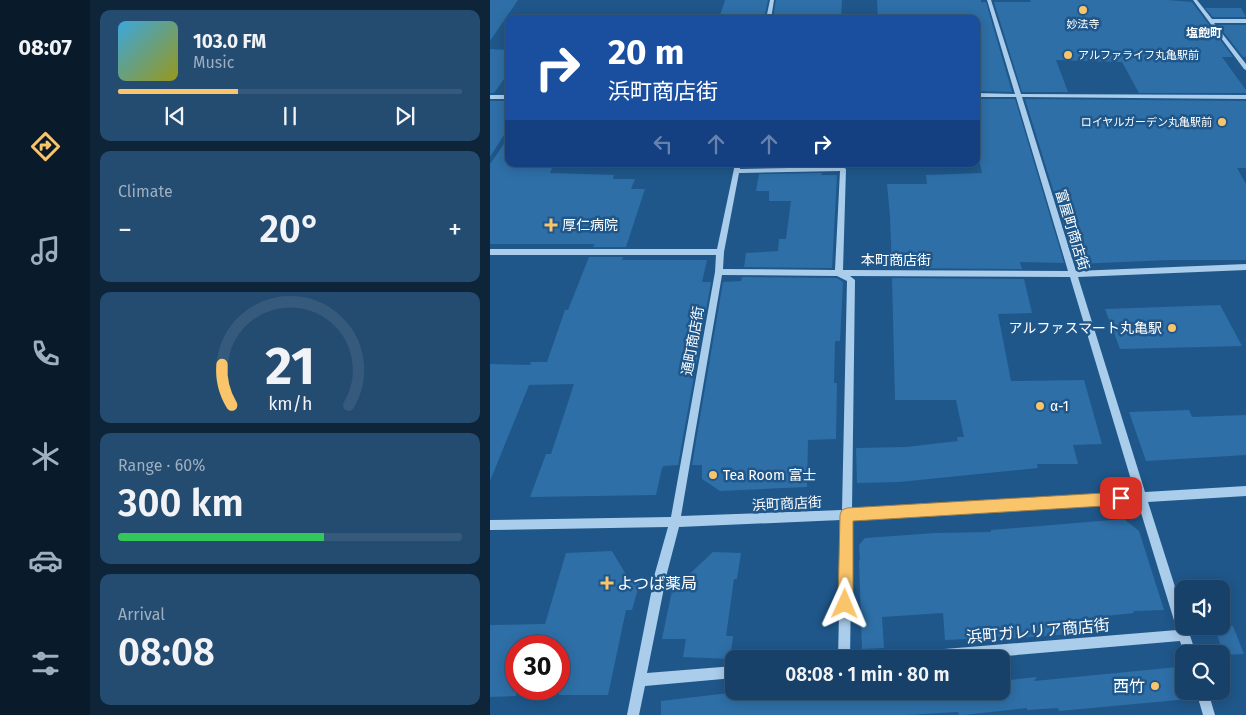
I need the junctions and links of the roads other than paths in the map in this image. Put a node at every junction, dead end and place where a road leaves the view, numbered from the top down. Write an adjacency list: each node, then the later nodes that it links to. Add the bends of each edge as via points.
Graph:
1 (772, 0): 4 (street)
2 (989, 0): 9 (street, 富屋町商店街)
3 (1195, 0): 5 (street)
4 (769, 15)
5 (1211, 21): 6 (street); 7 (street)
6 (1246, 21)
7 (1246, 68)
8 (980, 94): 9 (street)
9 (1017, 94): 12 (street); 19 (street, 富屋町商店街)
10 (490, 97): 11 (street)
11 (505, 97)
12 (1246, 97)
13 (737, 168): 15 (street, 通町商店街); 18 (street, via 843,169)
14 (490, 252): 15 (street)
15 (720, 252): 17 (street, 通町商店街)
16 (1246, 267): 19 (street, 本町商店街)
17 (720, 272): 18 (street, 本町商店街); 23 (street, 通町商店街)
18 (839, 273): 19 (street, 本町商店街); 22 (street, via 851,280)
19 (1072, 274): 21 (street, 富屋町商店街)
20 (1246, 491): 21 (street, 浜町商店街)
21 (1141, 497): 22 (street, 浜町商店街); 25 (street, 富屋町商店街)
22 (847, 515): 23 (street, 浜町商店街); 28 (street)
23 (674, 522): 24 (street, 浜町商店街); 31 (street)
24 (490, 525)
25 (1175, 606)
26 (1184, 635): 27 (street, 富屋町商店街); 29 (street, 浜町ガレリア商店街)
27 (1187, 645)
28 (844, 650)
29 (1003, 650)
30 (725, 673): 31 (street)
31 (640, 680): 33 (street)
32 (1205, 700): 34 (street)
33 (634, 715)
34 (1209, 715)

